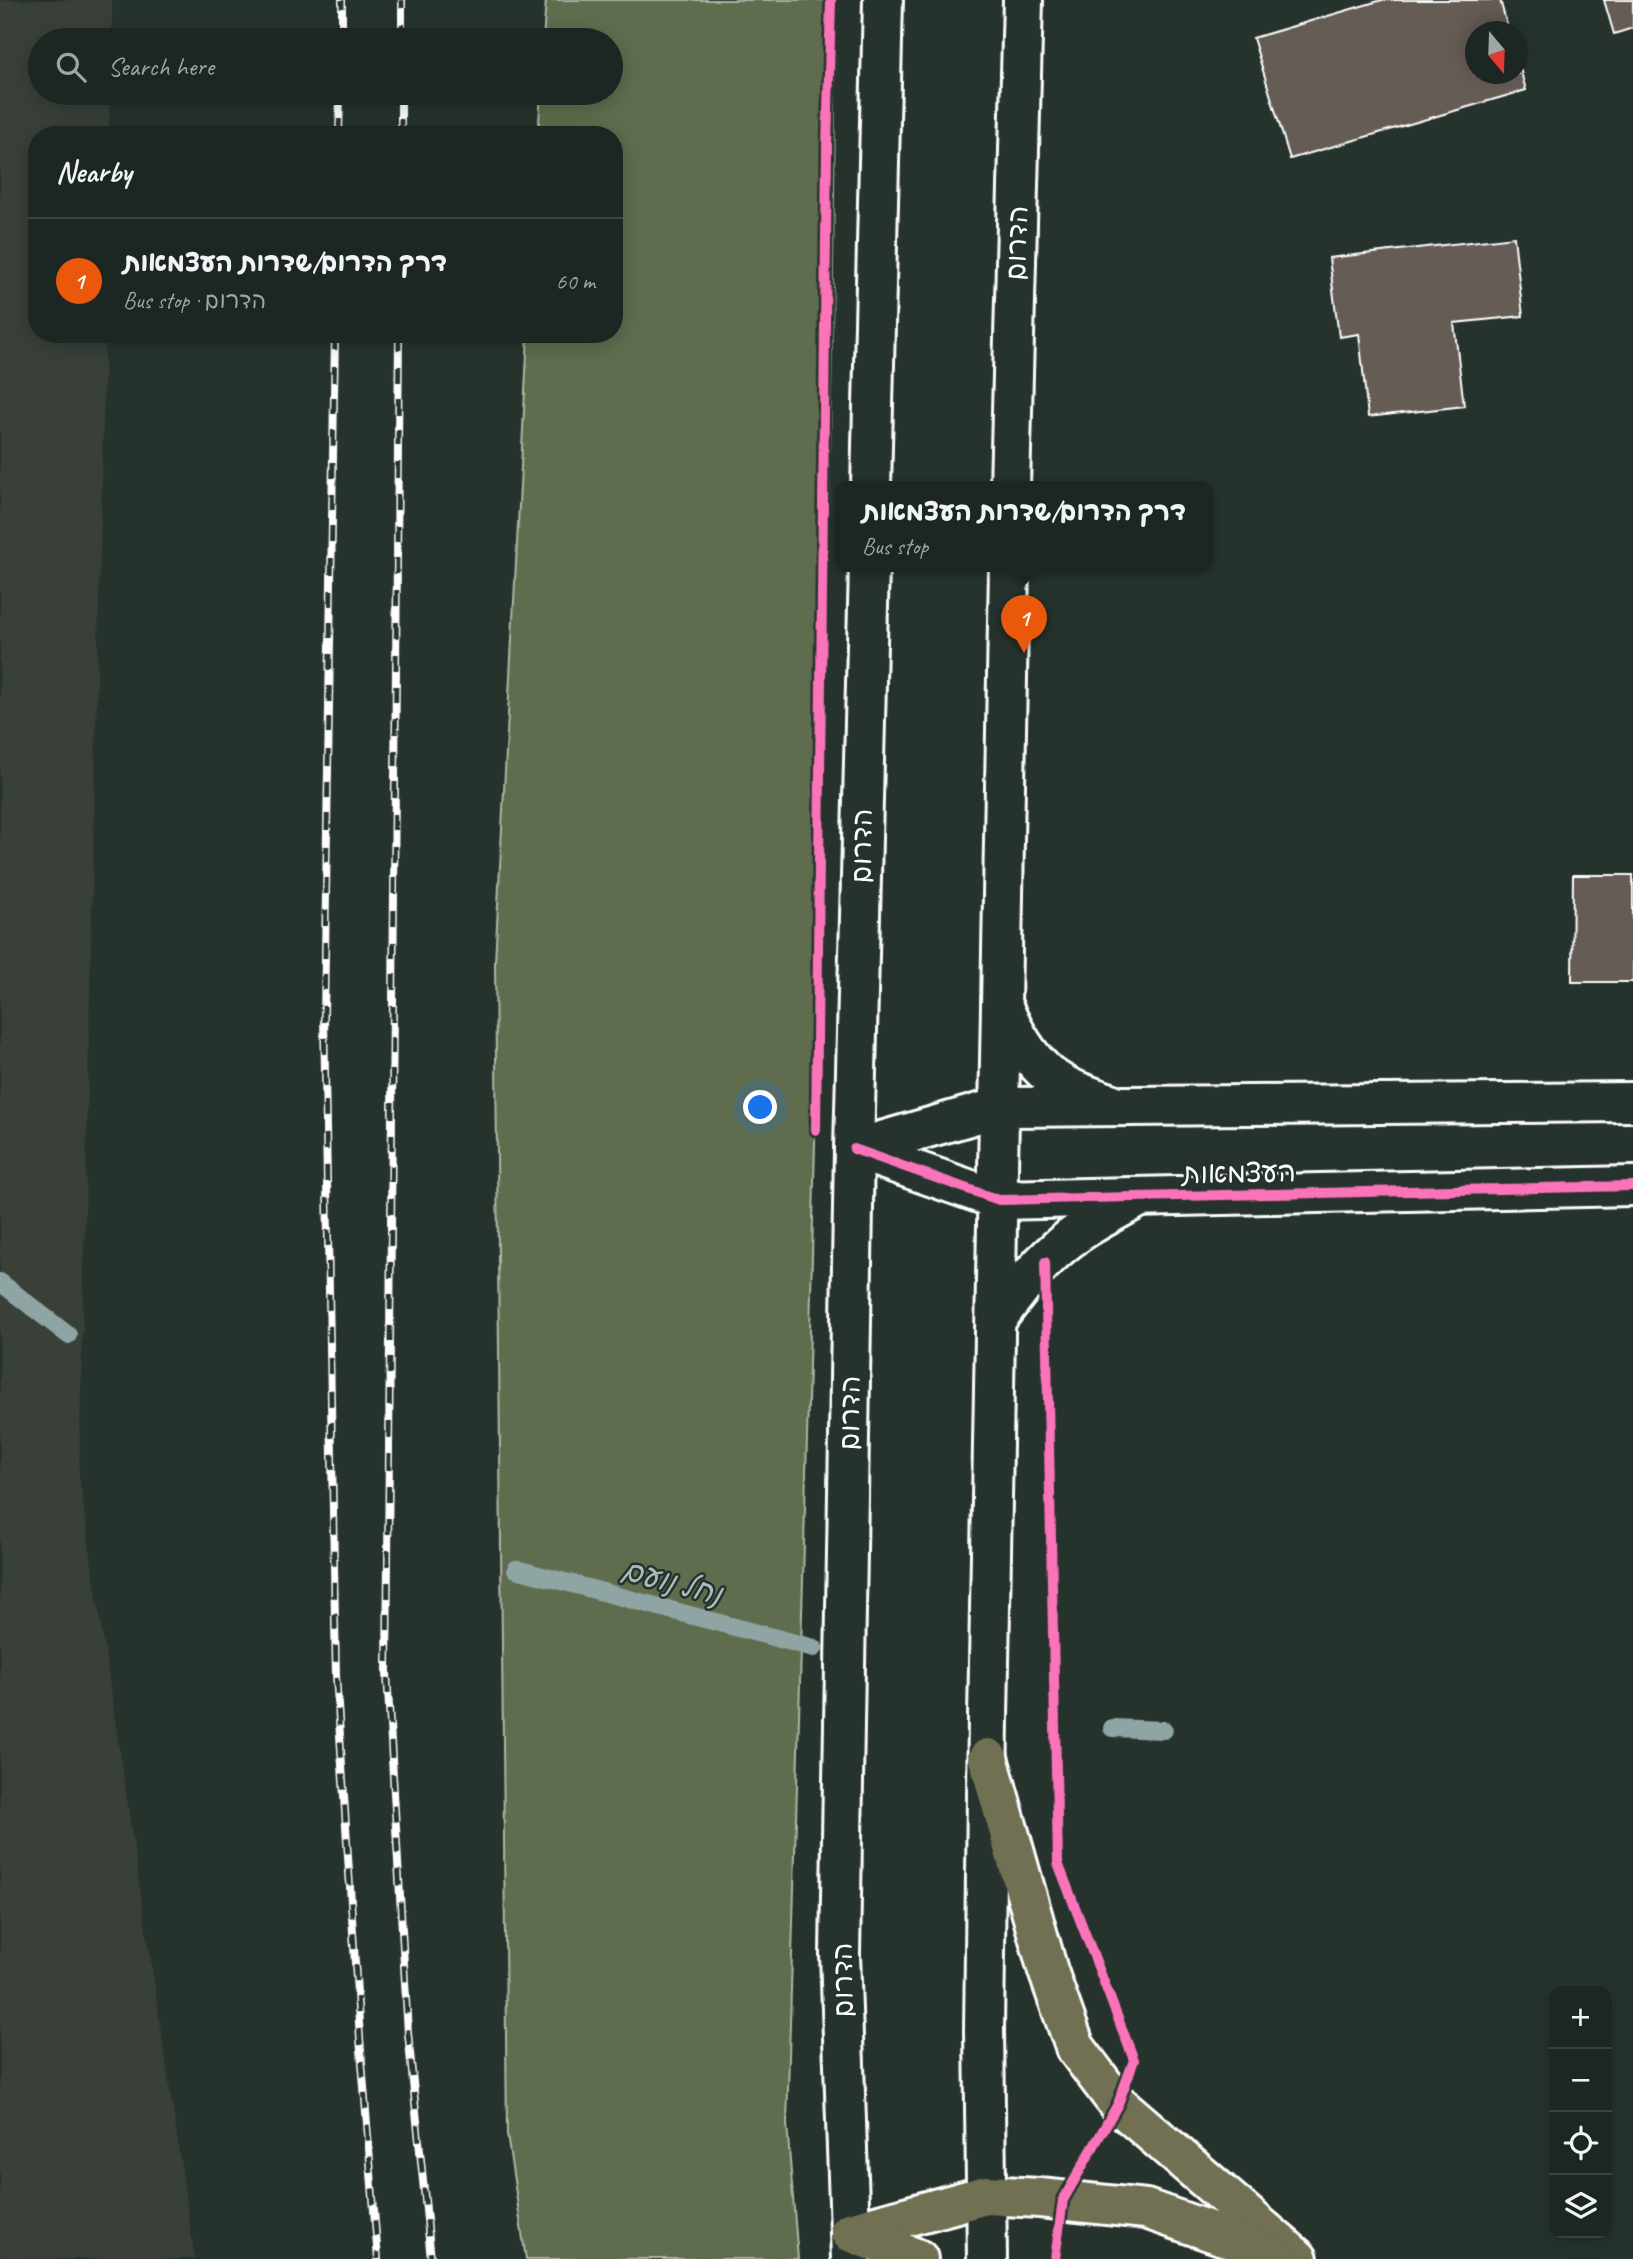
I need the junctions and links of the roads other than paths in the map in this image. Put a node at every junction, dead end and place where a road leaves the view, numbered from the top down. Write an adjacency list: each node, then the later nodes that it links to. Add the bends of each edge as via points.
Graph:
1 (883, 0): 3 (main road)
2 (1023, 0): 4 (main road, הדרום)
3 (871, 481)
4 (1010, 481)
5 (869, 572): 11 (main road, הדרום)
6 (1009, 572): 7 (main road)
7 (1002, 1006): 9 (main road, via 1018,1040 1049,1075 1074,1090); 10 (main road)
8 (1633, 1102): 9 (main road)
9 (1119, 1106): 10 (main road)
10 (1000, 1107): 11 (main road); 14 (main road)
11 (854, 1149): 14 (main road, העצמאות); 18 (main road, הדרום, via 840,1954)
12 (1633, 1186): 13 (main road, העצמאות)
13 (1140, 1197): 14 (main road, העצמאות); 15 (main road, via 1057,1249)
14 (999, 1200): 15 (main road)
15 (996, 1320): 16 (main road)
16 (988, 1758): 17 (main road); 22 (highway, via 1048,1971 1075,2047 1118,2104)
17 (986, 2194): 18 (highway); 20 (main road); 21 (highway, via 1146,2209)
18 (850, 2246): 19 (highway)
19 (918, 2259)
20 (987, 2259)
21 (1277, 2259)
22 (1298, 2259)

